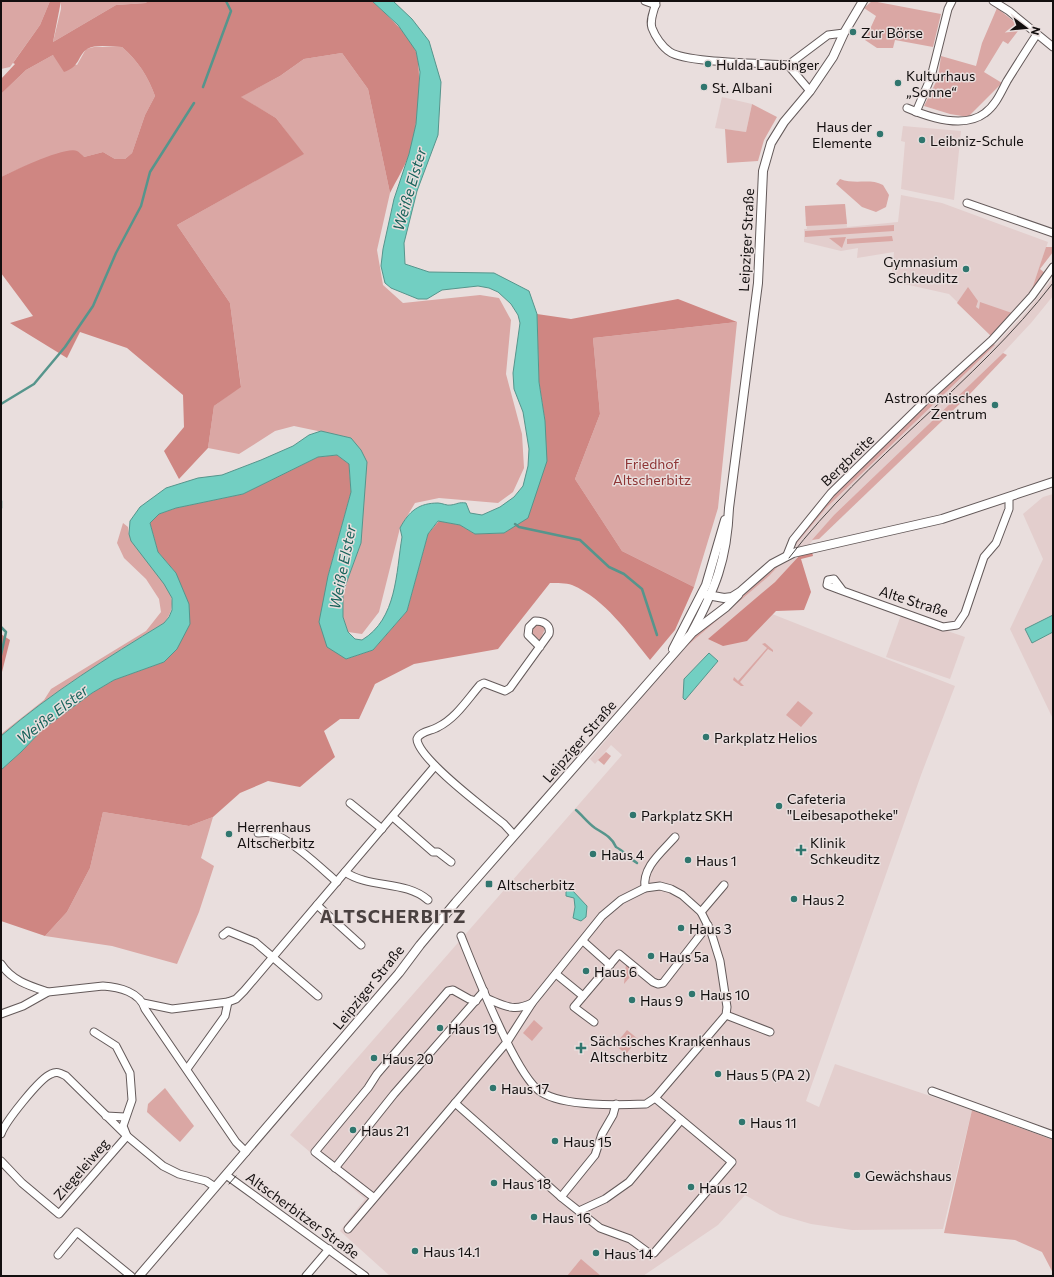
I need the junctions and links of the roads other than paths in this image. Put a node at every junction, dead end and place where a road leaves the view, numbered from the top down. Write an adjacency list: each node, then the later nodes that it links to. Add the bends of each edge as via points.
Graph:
1 (645, 1): 5 (street)
2 (863, 1): 6 (street, Leipziger Straße)
3 (952, 1): 12 (street, via 931,77)
4 (992, 1): 7 (street)
5 (657, 2): 9 (street, via 652,14 652,27 660,43 670,52 687,58)
6 (844, 33): 9 (street, via 828,35); 10 (street, Leipziger Straße, via 834,57)
7 (1037, 34): 8 (street); 12 (street, via 996,101 984,114 972,119 958,120)
8 (1052, 44)
9 (788, 65): 10 (street)
10 (810, 91): 18 (street, Leipziger Straße, via 770,143 762,171 758,283)
11 (907, 108): 12 (street)
12 (916, 112)
13 (967, 203): 14 (street)
14 (1053, 233)
15 (1053, 267): 19 (street, Bergbreite, via 1032,296 999,333 831,493 793,540)
16 (1053, 482): 17 (street)
17 (1008, 497): 19 (street, via 942,519); 20 (street, Alte Straße, via 1009,509 996,543 984,557 964,614 956,625 943,626)
18 (729, 508): 22 (street, Leipziger Straße); 22 (street, Leipziger Straße, via 728,534 718,579)
19 (787, 555): 21 (street)
20 (843, 591)
21 (740, 592): 22 (street, via 728,598); 24 (street, Leipziger Straße)
22 (707, 595): 23 (street, Leipziger Straße)
23 (700, 608): 24 (street); 25 (street, Leipziger Straße); 27 (street, Leipziger Straße)
24 (719, 612): 25 (street, Leipziger Straße)
25 (691, 634): 27 (street, Leipziger Straße)
26 (540, 646): 28 (street, via 510,688 505,691 484,683 480,685 453,717 437,728 421,734 417,739 419,747)
27 (665, 662): 33 (street, Leipziger Straße)
28 (435, 766): 30 (street); 33 (street)
29 (350, 803): 31 (street)
30 (392, 816): 31 (street); 35 (street, via 433,852 438,852)
31 (382, 829): 36 (street)
32 (258, 833): 37 (street, via 270,832 285,840)
33 (514, 835): 78 (street, Leipziger Straße)
34 (675, 837): 39 (street, via 646,871)
35 (451, 862)
36 (345, 872): 37 (street); 40 (street, via 352,878 414,891)
37 (337, 882): 41 (street)
38 (724, 885): 42 (street)
39 (645, 888): 42 (street, via 660,886 671,889); 46 (street, via 621,900 602,916)
40 (428, 900)
41 (317, 905): 47 (street); 48 (street)
42 (702, 912): 43 (street)
43 (708, 925): 50 (street, via 663,983 653,982 619,954); 62 (street, via 720,961)
44 (223, 935): 48 (street, via 228,931 255,942)
45 (461, 936): 52 (street)
46 (583, 941): 50 (street); 51 (street)
47 (361, 945)
48 (272, 957): 54 (street); 58 (street, via 236,999)
49 (1, 964): 53 (street, Altscherbitzer Straße, via 24,984)
50 (610, 964): 55 (street)
51 (556, 974): 55 (street); 60 (street)
52 (484, 991): 56 (street); 57 (street)
53 (48, 992): 59 (street, Altscherbitzer Straße, via 111,986 130,992); 61 (street, Altscherbitzer Straße, via 23,1006)
54 (318, 996)
55 (583, 996): 63 (street, via 574,1007)
56 (488, 999): 60 (street, via 514,1008 522,1008); 66 (street)
57 (476, 1001): 80 (street, via 399,1089); 80 (street, via 453,990 448,991 377,1074 315,1152)
58 (228, 1002): 59 (street, Altscherbitzer Straße, via 172,1009); 67 (street, via 225,1016)
59 (143, 1003): 67 (street, Altscherbitzer Straße)
60 (532, 1003): 66 (street)
61 (1, 1014)
62 (726, 1015): 65 (street); 69 (street)
63 (594, 1022)
64 (94, 1032): 73 (street, Ziegeleiweg, via 116,1046 130,1073 132,1100)
65 (770, 1032)
66 (507, 1042): 70 (street); 71 (street, via 527,1077 540,1092 564,1101)
67 (187, 1069): 78 (street, Altscherbitzer Straße, via 236,1142)
68 (932, 1091): 76 (street)
69 (655, 1098): 71 (street, via 646,1104); 74 (street)
70 (455, 1103): 83 (street); 84 (street)
71 (616, 1104): 84 (street, via 595,1154)
72 (106, 1116): 73 (street); 75 (street, Ziegeleiweg, via 66,1076 57,1072 50,1074 8,1119); 77 (street, Ziegeleiweg)
73 (125, 1117): 77 (street, Ziegeleiweg, via 123,1126)
74 (681, 1120): 85 (street, via 629,1182 605,1199); 85 (street, via 732,1162 654,1252 649,1253 624,1236 600,1228)
75 (1, 1134)
76 (1053, 1135)
77 (127, 1136): 79 (street, Ziegeleiweg, via 59,1214 22,1183); 82 (street, Ziegeleiweg, via 164,1166 179,1174 206,1181)
78 (246, 1152): 81 (street, Leipziger Straße)
79 (1, 1161)
80 (335, 1168): 83 (street)
81 (226, 1175): 82 (street, Leipziger Straße); 87 (street, Altscherbitzer Straße)
82 (215, 1187): 90 (street, Leipziger Straße)
83 (374, 1197): 86 (street)
84 (561, 1197): 85 (street)
85 (579, 1211)
86 (348, 1229)
87 (329, 1249): 91 (street); 92 (street, Altscherbitzer Straße)
88 (58, 1256): 89 (street, via 76,1232)
89 (131, 1276)
90 (139, 1276)
91 (306, 1276)
92 (365, 1276)

